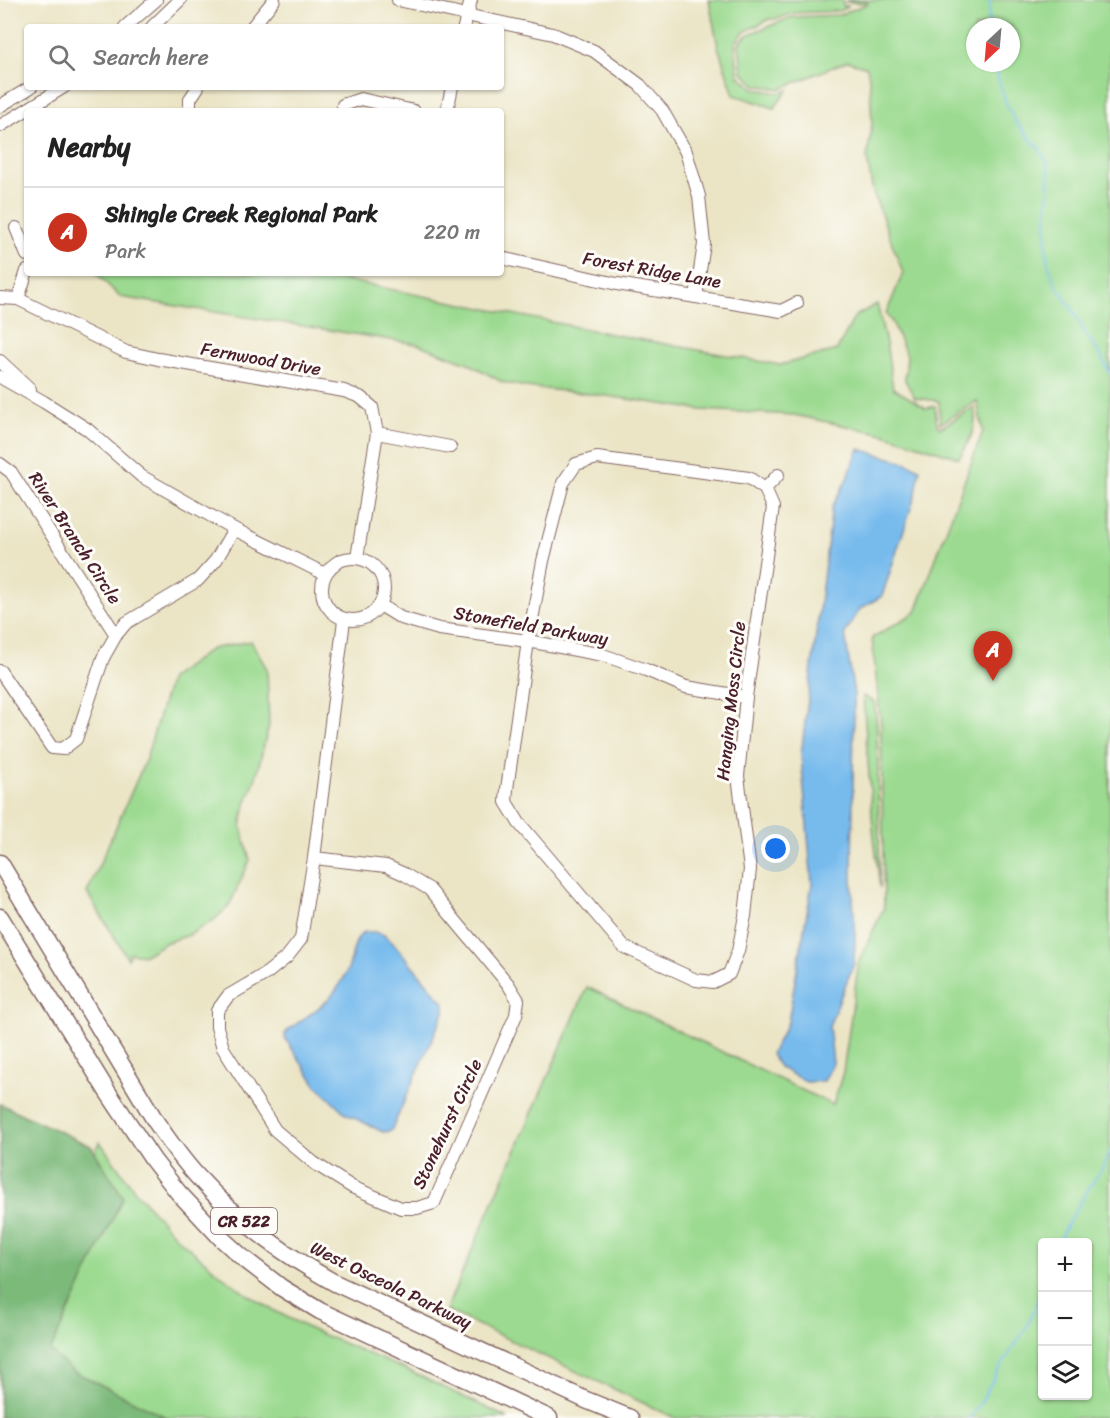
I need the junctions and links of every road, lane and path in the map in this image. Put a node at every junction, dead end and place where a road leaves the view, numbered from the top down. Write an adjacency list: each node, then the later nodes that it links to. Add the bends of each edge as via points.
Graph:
1 (156, 0): 7 (street)
2 (180, 0): 8 (street)
3 (274, 0): 9 (street)
4 (398, 0): 6 (street)
5 (471, 0): 6 (street)
6 (466, 21): 10 (street)
7 (128, 24)
8 (155, 24)
9 (254, 24)
10 (486, 24)
11 (504, 27): 30 (street, via 553,34 594,51 640,85 662,110 686,152 699,196 704,244)
12 (27, 90): 19 (street)
13 (34, 90): 17 (street)
14 (55, 90): 17 (street)
15 (196, 90): 21 (street)
16 (451, 90): 23 (street)
17 (42, 101): 20 (street)
18 (343, 105): 22 (street, via 361,99)
19 (0, 106)
20 (30, 108)
21 (190, 108)
22 (401, 108)
23 (448, 108)
24 (24, 112): 25 (street)
25 (0, 126)
26 (16, 228): 27 (street)
27 (24, 248)
28 (504, 259): 30 (street, Forest Ridge Lane)
29 (25, 276): 32 (street)
30 (696, 297): 33 (street, Forest Ridge Lane, via 781,311)
31 (0, 298): 32 (street, Fernwood Drive)
32 (18, 299): 37 (street, Fernwood Drive, via 126,352 344,391 372,407)
33 (797, 303)
34 (0, 361): 36 (street)
35 (0, 377): 36 (street)
36 (44, 402): 42 (street, via 87,429 141,476)
37 (377, 433): 38 (street); 43 (street, Fernwood Drive)
38 (450, 447)
39 (0, 464): 47 (street, River Branch Circle, via 10,472)
40 (778, 475): 41 (street)
41 (765, 489): 48 (street, Hanging Moss Circle, via 749,478 597,458 576,464 563,483); 50 (street, Hanging Moss Circle, via 773,507)
42 (234, 529): 44 (street); 47 (street, River Branch Circle, via 216,560 198,580 126,623)
43 (357, 558): 44 (street, via 340,561); 45 (street, via 370,563 382,579 384,595)
44 (325, 574): 46 (street, via 322,599 333,614)
45 (380, 604): 46 (street, via 364,619); 48 (street, Stonefield Parkway, via 401,618 439,629)
46 (344, 620): 51 (street, Stonehurst Circle)
47 (116, 635): 49 (street, River Branch Circle, via 76,739 63,749 52,748)
48 (528, 641): 50 (street, Stonefield Parkway, via 603,655 686,687); 50 (street, Hanging Moss Circle, via 506,802 519,823 624,947 696,981 713,982 729,974 745,916 750,869 738,776)
49 (0, 671)
50 (746, 697)
51 (314, 858): 51 (street, Stonehurst Circle, via 301,939 287,957 228,996 217,1011 223,1048 275,1130 314,1163 352,1187 401,1208 434,1203 516,1016 518,1000 429,889 386,866)
52 (0, 863): 55 (main road, West Osceola Parkway / CR 522, via 156,1122 224,1204 282,1252 335,1283)
53 (0, 917): 54 (main road, CR 522, via 153,1160 222,1239 275,1283 320,1311)
54 (549, 1418)
55 (630, 1418)

